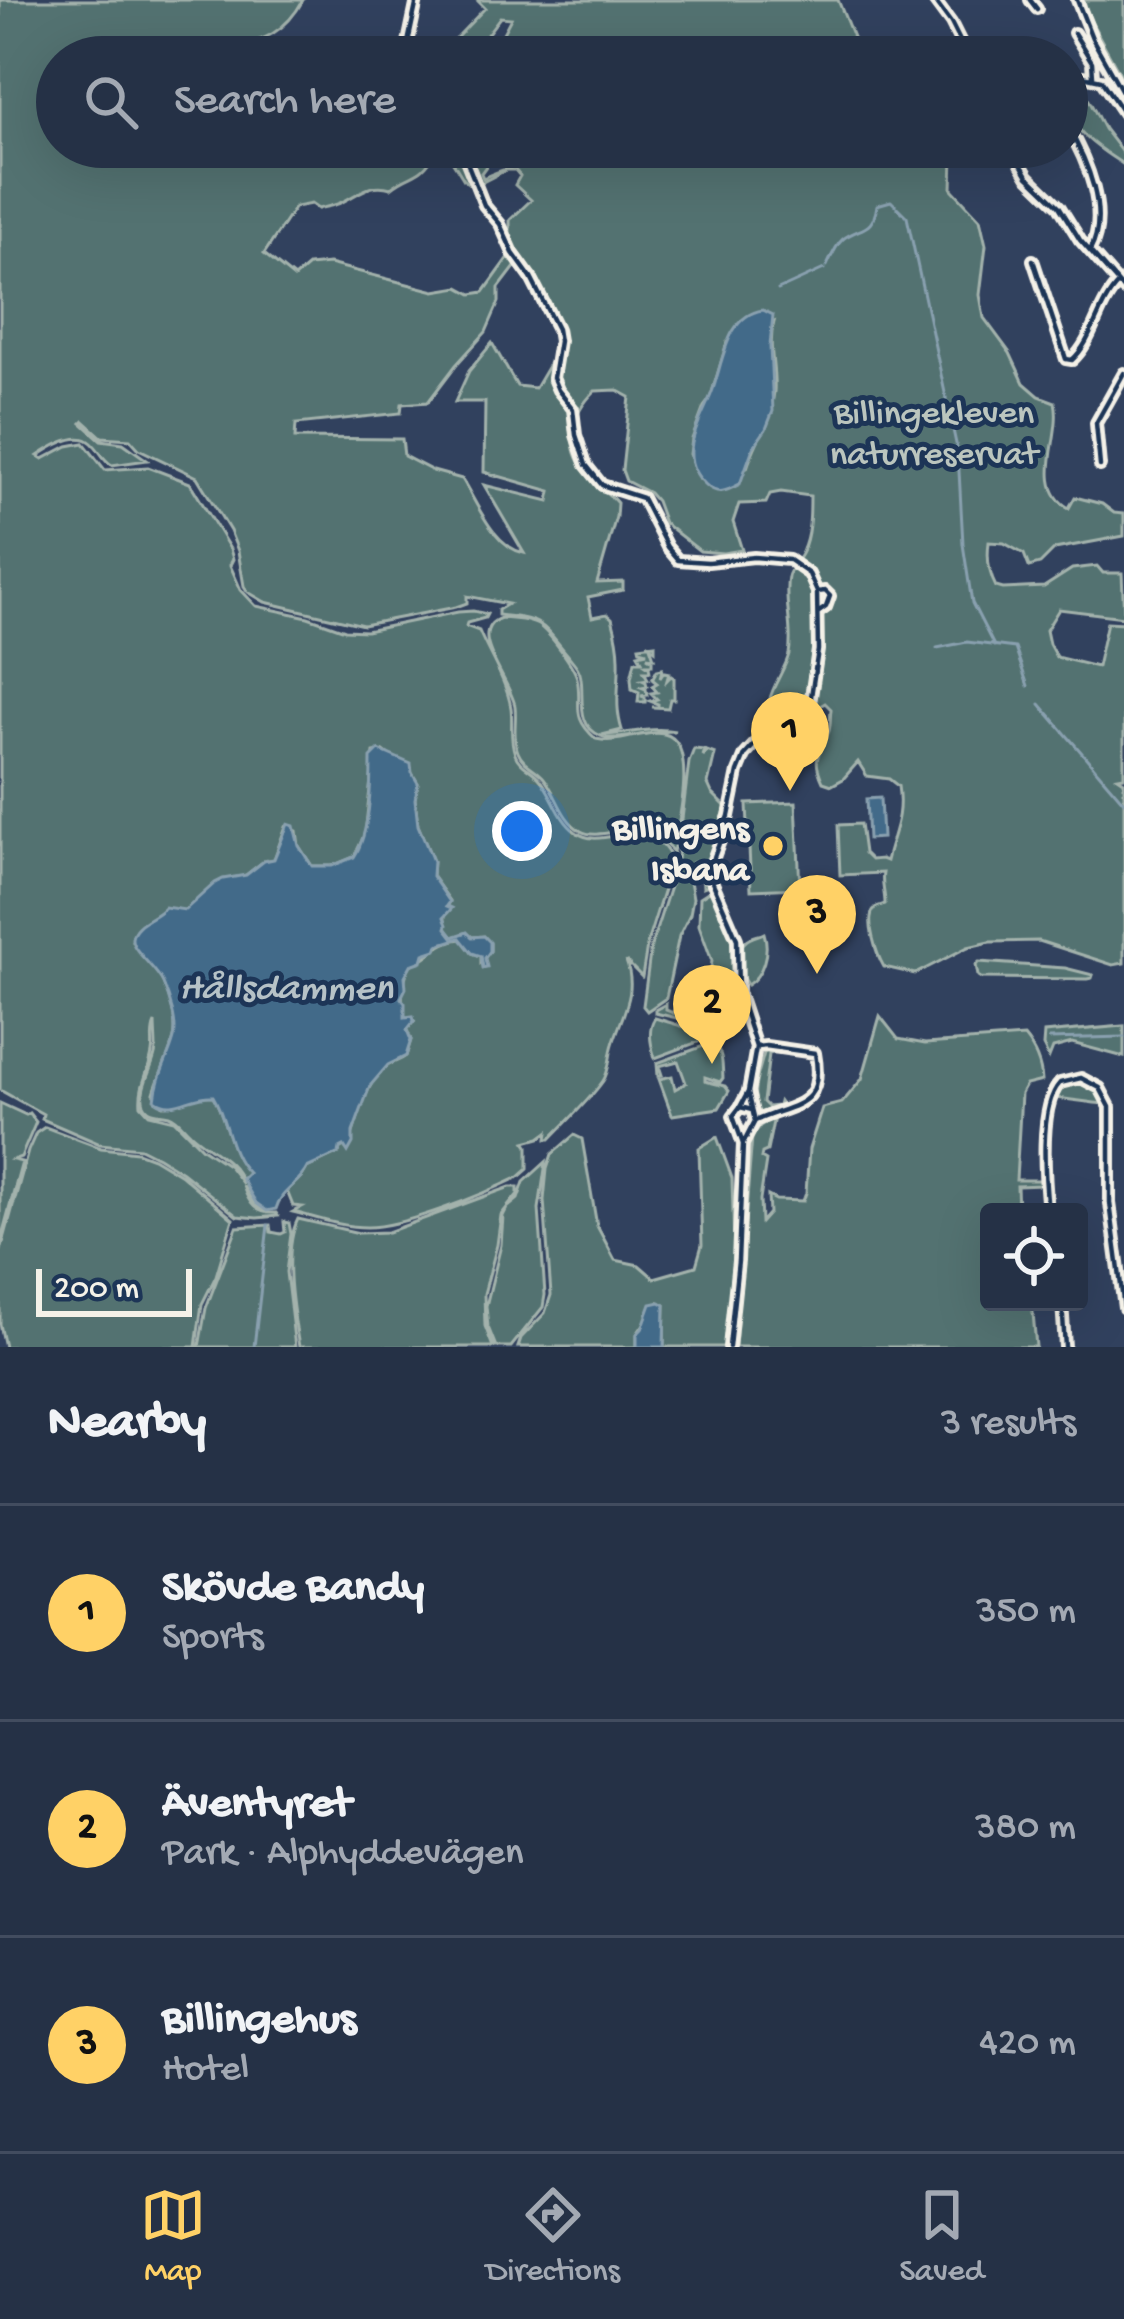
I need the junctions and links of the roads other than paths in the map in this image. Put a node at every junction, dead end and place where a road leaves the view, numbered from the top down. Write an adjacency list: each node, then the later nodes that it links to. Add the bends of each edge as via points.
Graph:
1 (417, 0): 7 (street)
2 (934, 0): 8 (street)
3 (1030, 0): 5 (street)
4 (1077, 0): 13 (street)
5 (1037, 9)
6 (1073, 33): 9 (street)
7 (409, 36)
8 (958, 36)
9 (1075, 36)
10 (1088, 56): 12 (street)
11 (1088, 76): 12 (street)
12 (1093, 76): 14 (street)
13 (1124, 95)
14 (1124, 114)
15 (469, 168): 23 (street, via 557,329 553,378 573,409 590,472 642,498 679,560 788,560)
16 (1022, 168): 18 (street)
17 (1088, 168): 18 (street, via 1098,224)
18 (1090, 251): 20 (street)
19 (1034, 260): 20 (street, via 1066,359 1082,350 1107,297)
20 (1121, 287)
21 (1124, 373): 22 (street, via 1096,423)
22 (1100, 466)
23 (818, 592): 24 (street); 24 (street, via 830,596)
24 (819, 612): 25 (street, via 809,710 800,724 745,755 710,868 737,940 737,992)
25 (756, 1047): 26 (street); 29 (street, via 815,1053 818,1060 812,1096)
26 (748, 1092): 27 (street); 28 (street)
27 (740, 1107): 28 (street); 30 (street)
28 (752, 1110): 29 (street)
29 (754, 1123): 30 (street); 31 (street)
30 (737, 1127): 31 (street)
31 (743, 1144): 35 (street)
32 (1048, 1203): 33 (street, via 1051,1096 1060,1083 1082,1078 1100,1088 1110,1107 1110,1207)
33 (1124, 1308)
34 (1063, 1311): 36 (street)
35 (729, 1347)
36 (1065, 1347)

